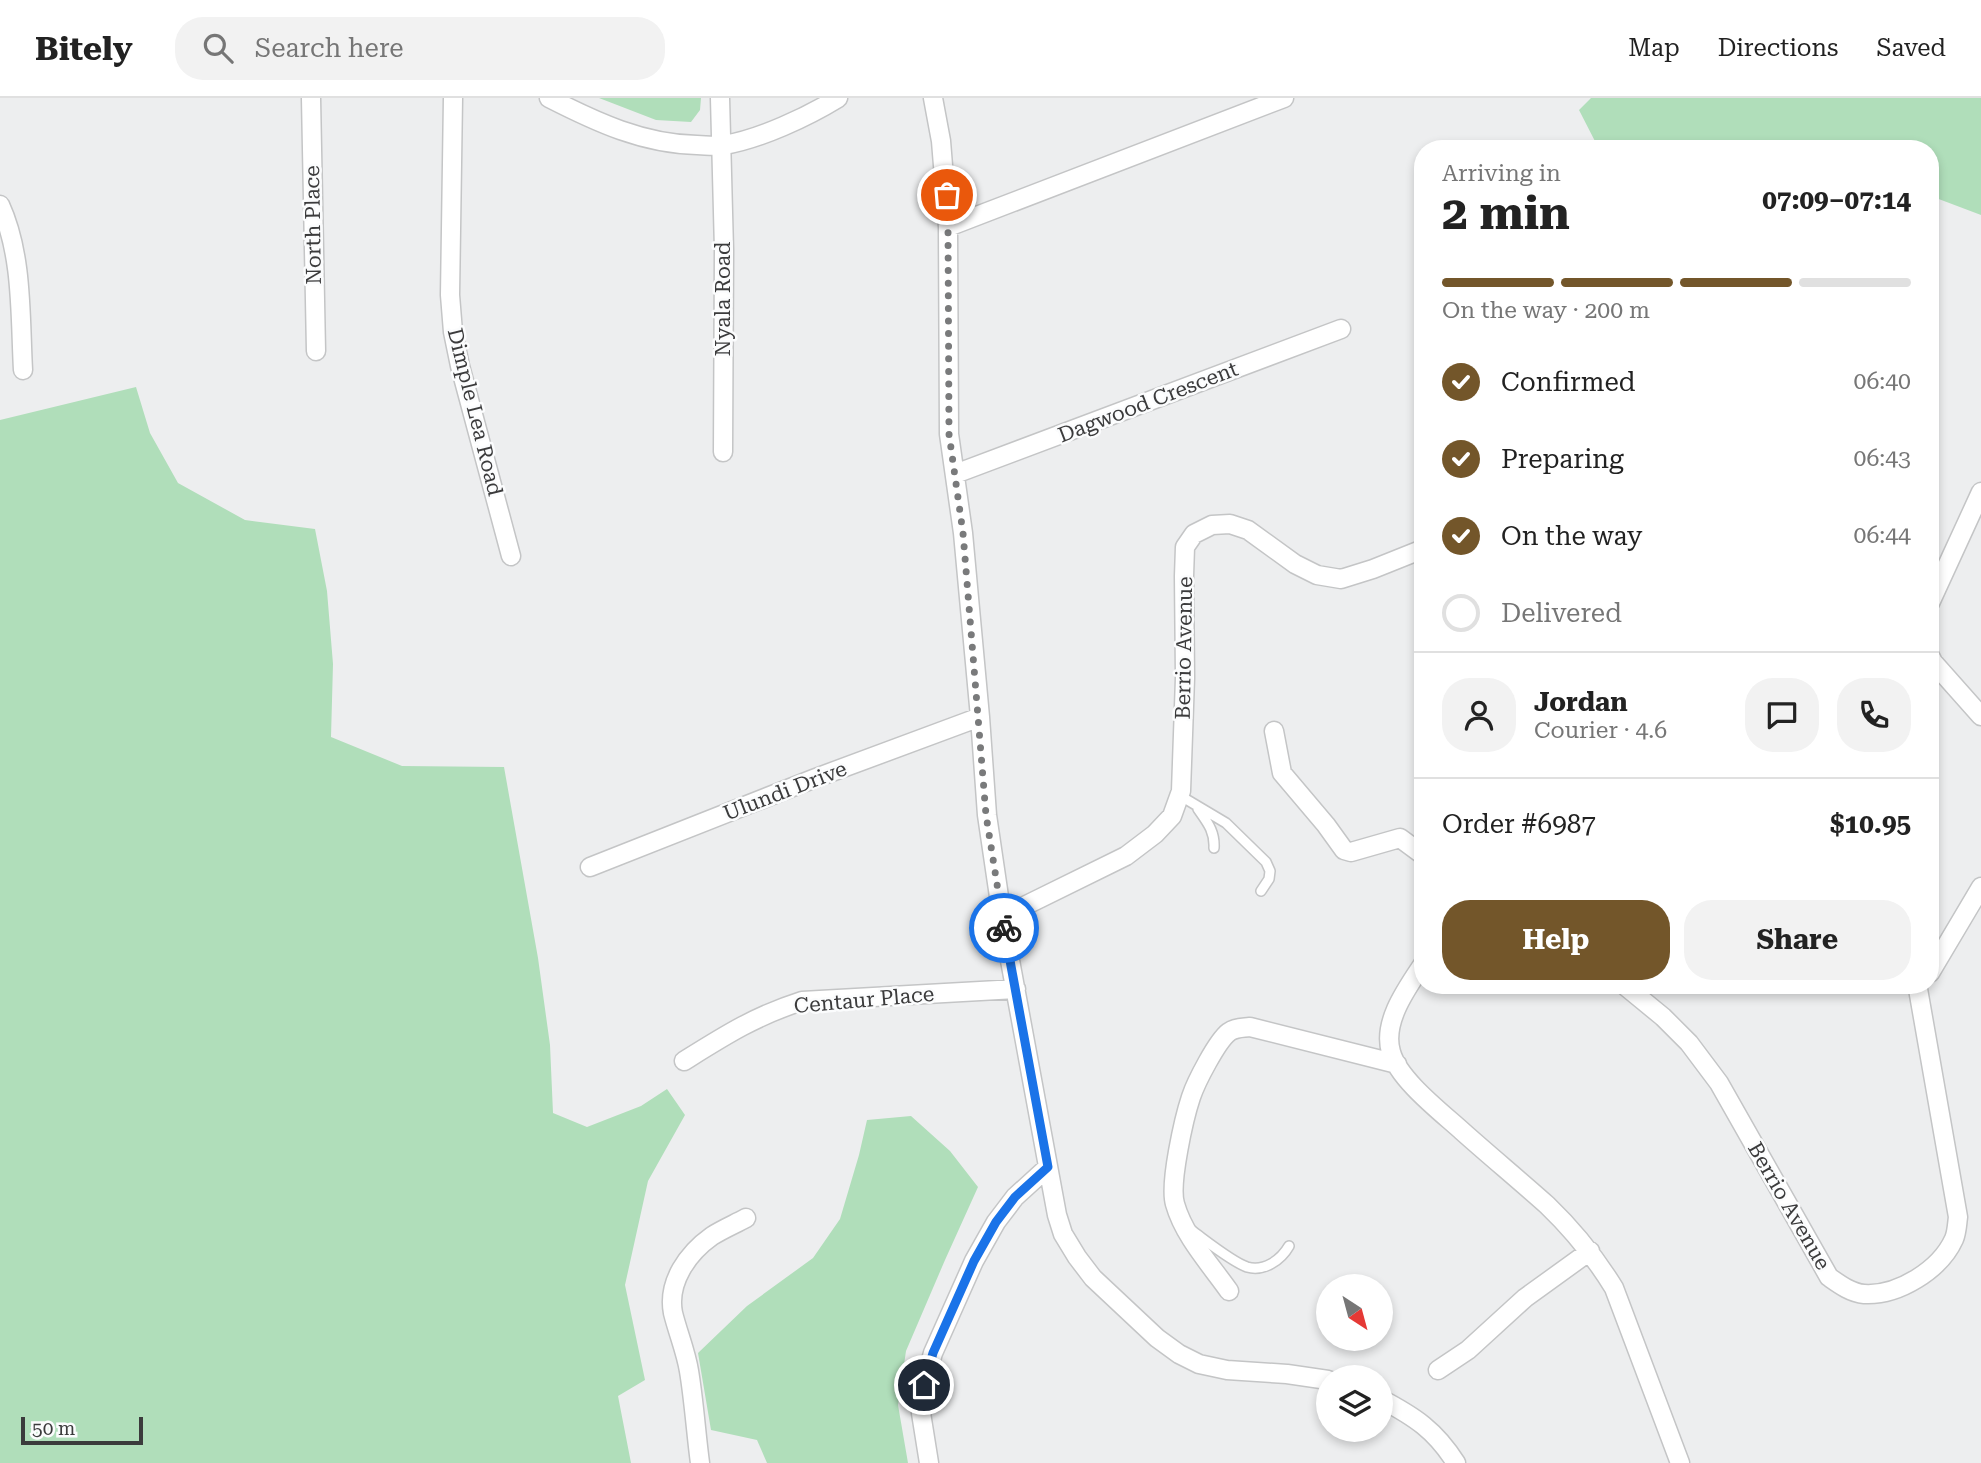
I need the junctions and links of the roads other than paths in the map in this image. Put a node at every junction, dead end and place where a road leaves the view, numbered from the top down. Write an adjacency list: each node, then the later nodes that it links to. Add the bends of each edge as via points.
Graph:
1 (311, 98): 12 (street, North Place)
2 (453, 98): 18 (street, Dimple Lea Road, via 453,332)
3 (549, 98): 8 (street, via 645,139)
4 (720, 98): 8 (street, Nyala Road)
5 (838, 98): 8 (street, via 765,134)
6 (933, 98): 10 (street)
7 (1284, 98): 10 (street)
8 (722, 146): 14 (street, Nyala Road)
9 (0, 205): 13 (street, via 16,251)
10 (948, 227): 15 (street, via 949,434)
11 (1340, 329): 15 (street, Dagwood Crescent)
12 (316, 351)
13 (23, 370)
14 (723, 452)
15 (955, 474): 22 (street)
16 (1981, 492): 19 (street)
17 (1414, 553): 24 (street, Berrio Avenue, via 1341,579 1317,575 1248,530 1230,524 1212,525 1194,534 1185,547 1184,567)
18 (511, 556)
19 (1939, 583)
20 (1939, 669): 21 (street)
21 (1981, 716)
22 (980, 717): 27 (street, Ulundi Drive); 30 (street, via 986,815)
23 (1274, 731): 26 (street, via 1282,773 1344,850 1400,838)
24 (1187, 800): 25 (lane, via 1211,827); 29 (lane, via 1226,823 1266,862 1269,879); 30 (street, Berrio Avenue, via 1126,856)
25 (1214, 848)
26 (1414, 848)
27 (590, 867)
28 (1981, 887): 31 (street)
29 (1261, 891)
30 (1002, 917): 33 (street)
31 (1939, 959)
32 (1414, 978): 37 (street, via 1390,1028 1390,1052)
33 (1016, 989): 36 (street, Centaur Place, via 802,1001 741,1025); 38 (street)
34 (1635, 994): 35 (street, Berrio Avenue, via 1689,1043 1719,1083 1829,1277 1863,1294 1915,1280 1940,1261 1955,1237 1958,1217)
35 (1919, 994)
36 (684, 1061)
37 (1397, 1065): 40 (street, via 1250,1027 1229,1032 1208,1061 1189,1105 1173,1179 1174,1202); 42 (street, via 1402,1075 1548,1206)
38 (1048, 1167): 45 (street, via 1063,1234 1077,1257 1157,1338 1199,1364); 48 (street, via 996,1222 933,1353 921,1413)
39 (746, 1218): 47 (street, via 700,1246 674,1283 673,1311 689,1370)
40 (1184, 1224): 41 (lane, via 1248,1267 1276,1262); 43 (street)
41 (1289, 1246)
42 (1590, 1251): 44 (street); 50 (street, via 1614,1288)
43 (1229, 1291)
44 (1438, 1370)
45 (1316, 1378)
46 (1393, 1405): 49 (street, via 1429,1429)
47 (700, 1463)
48 (929, 1463)
49 (1456, 1463)
50 (1680, 1463)

